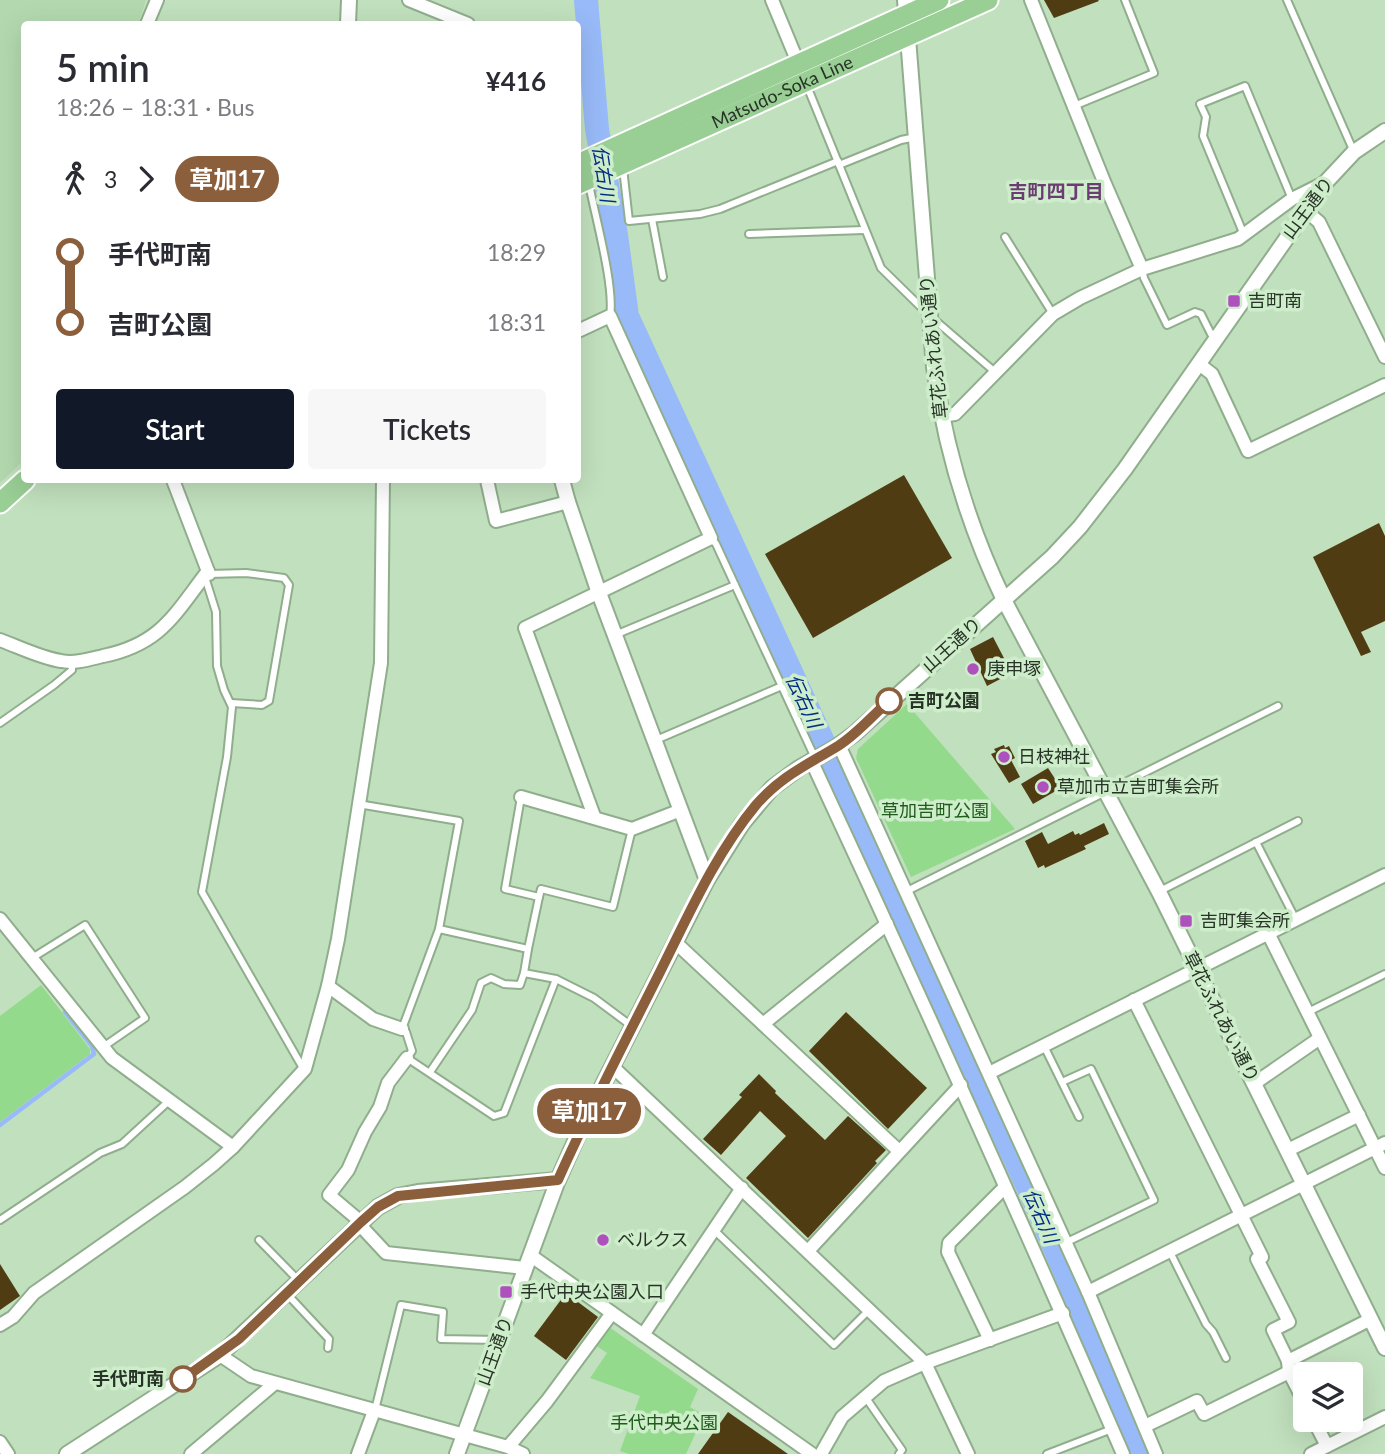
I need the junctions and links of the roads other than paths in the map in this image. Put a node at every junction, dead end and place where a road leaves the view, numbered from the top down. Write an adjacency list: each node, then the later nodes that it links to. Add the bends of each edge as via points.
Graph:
1 (157, 0): 11 (street)
2 (349, 0): 12 (street)
3 (409, 0): 13 (street)
4 (772, 0): 15 (street)
5 (939, 0): 10 (main road, Matsudo-Soka Line)
6 (988, 0): 14 (main road, Matsudo-Soka Line)
7 (1031, 0): 16 (street)
8 (1125, 0): 16 (lane, via 1154,73)
9 (1287, 0): 19 (lane)
10 (905, 8): 14 (street, 草花ふれあい通り); 15 (main road, Matsudo-Soka Line)
11 (148, 21)
12 (348, 21)
13 (461, 21)
14 (908, 36): 15 (main road, Matsudo-Soka Line); 18 (street, 草花ふれあい通り)
15 (803, 74): 20 (main road, Matsudo-Soka Line); 21 (lane)
16 (1074, 106): 31 (street)
17 (1385, 131): 19 (street, 山王通り)
18 (916, 137): 21 (lane); 33 (street, 草花ふれあい通り)
19 (1353, 152): 23 (street, 山王通り)
20 (622, 154): 22 (main road, Matsudo-Soka Line); 26 (lane, via 629,221)
21 (838, 163): 26 (lane, via 720,209); 27 (lane)
22 (581, 172): 35 (lane, via 609,284)
23 (1326, 182): 24 (street); 25 (street, 山王通り)
24 (1292, 199): 29 (street); 29 (lane, via 1245,86 1200,104 1206,117 1203,136)
25 (1306, 211): 37 (street, 山王通り); 38 (street, via 1319,222)
26 (652, 219): 32 (lane)
27 (864, 230): 28 (lane); 33 (lane, via 881,268)
28 (749, 234)
29 (1244, 235): 31 (street)
30 (1006, 237): 34 (lane)
31 (1142, 269): 34 (street); 37 (lane, via 1167,325 1195,312)
32 (663, 277)
33 (929, 314): 40 (lane); 42 (street, 草花ふれあい通り)
34 (1053, 314): 40 (street)
35 (610, 316): 36 (street); 50 (street)
36 (581, 330)
37 (1217, 338): 39 (street, 山王通り)
38 (1385, 357)
39 (1199, 365): 41 (street, via 1212,374 1248,451); 54 (street, 山王通り, via 1080,527)
40 (995, 372): 42 (street, via 955,414)
41 (1385, 385)
42 (941, 416): 54 (street, 草花ふれあい通り, via 963,502)
43 (23, 483): 49 (main road)
44 (174, 483): 51 (street)
45 (383, 483): 67 (street, via 381,663)
46 (488, 483): 48 (street, via 496,521)
47 (563, 483): 48 (street)
48 (568, 502): 53 (street)
49 (0, 503)
50 (711, 538): 52 (lane); 53 (street)
51 (207, 573): 57 (street, via 167,625 143,644); 59 (lane, via 216,612 218,666); 59 (lane, via 264,575 284,578 289,585 269,701 262,705)
52 (735, 585): 55 (lane); 58 (lane)
53 (599, 593): 55 (street); 69 (street, via 525,628)
54 (1004, 600): 63 (street, 山王通り); 65 (street, 草花ふれあい通り)
55 (615, 635): 62 (street)
56 (0, 640): 57 (street)
57 (72, 662): 61 (lane, via 72,670)
58 (782, 687): 62 (lane); 64 (lane)
59 (231, 703): 101 (lane, via 227,757 202,892)
60 (1278, 706): 65 (lane)
61 (0, 723)
62 (654, 740): 68 (street)
63 (837, 746): 64 (street, 山王通り); 75 (street)
64 (815, 758): 74 (street, 山王通り, via 785,777 756,805); 80 (street)
65 (1106, 792): 75 (lane); 76 (street, 草花ふれあい通り)
66 (521, 797): 69 (street); 77 (lane, via 505,889)
67 (358, 804): 81 (lane, via 459,821); 90 (street)
68 (681, 810): 71 (street); 74 (street)
69 (594, 816): 71 (street)
70 (1298, 821): 72 (lane)
71 (632, 829): 77 (lane, via 613,907 541,889)
72 (1256, 842): 76 (lane); 79 (lane)
73 (1385, 875): 79 (street)
74 (708, 880): 83 (street, 山王通り)
75 (907, 891): 103 (street)
76 (1158, 892): 86 (street, 草花ふれあい通り)
77 (539, 897): 84 (lane)
78 (0, 919): 85 (street)
79 (1296, 920): 82 (street)
80 (887, 924): 93 (street); 106 (street)
81 (439, 929): 84 (lane); 95 (lane)
82 (1268, 933): 86 (street); 92 (street)
83 (675, 942): 93 (street); 94 (street, 山王通り)
84 (528, 949): 87 (lane)
85 (32, 958): 98 (street); 98 (lane, via 85,925 145,1018)
86 (1197, 969): 91 (street); 105 (street, 草花ふれあい通り)
87 (524, 973): 89 (lane); 102 (lane, via 520,985 491,978 481,983 472,1010)
88 (1385, 974): 92 (lane)
89 (556, 979): 94 (lane, via 594,998); 102 (lane, via 504,1113 494,1116)
90 (328, 986): 95 (street, via 373,1019); 101 (street)
91 (1134, 1000): 97 (street); 119 (street)
92 (1307, 1013): 96 (street)
93 (763, 1024): 113 (street)
94 (633, 1027): 100 (street, 山王通り)
95 (402, 1029): 99 (lane, via 411,1051)
96 (1320, 1038): 105 (street); 108 (street)
97 (1044, 1046): 103 (street); 104 (lane)
98 (103, 1047): 107 (street)
99 (407, 1058): 102 (lane); 121 (street, via 388,1083 348,1170 329,1195)
100 (613, 1067): 115 (street, 山王通り); 118 (street)
101 (304, 1070): 111 (street)
102 (430, 1072)
103 (989, 1073): 124 (street)
104 (1062, 1082): 109 (lane); 124 (lane, via 1091,1069 1154,1200)
105 (1255, 1083): 112 (street, 草花ふれあい通り)
106 (961, 1085): 113 (street); 117 (street)
107 (170, 1100): 111 (street); 120 (lane, via 122,1144 100,1153)
108 (1359, 1115): 110 (street); 112 (street)
109 (1079, 1117)
110 (1380, 1145): 114 (street); 116 (street)
111 (233, 1147): 135 (street, via 185,1187 34,1293)
112 (1288, 1150): 116 (street, 草花ふれあい通り)
113 (899, 1151): 125 (street)
114 (1385, 1168)
115 (558, 1180): 121 (street, via 398,1196); 127 (street, 山王通り)
116 (1305, 1184): 119 (street); 134 (street, 草花ふれあい通り)
117 (1005, 1186): 133 (street); 137 (street, via 949,1242 948,1252)
118 (742, 1188): 122 (street); 125 (street)
119 (1241, 1215): 126 (street); 144 (street, via 1289,1322 1273,1330)
120 (0, 1220)
121 (360, 1223): 127 (street, via 386,1253); 128 (street)
122 (714, 1230): 131 (lane, via 834,1345); 136 (street)
123 (260, 1240): 128 (lane)
124 (1066, 1243): 129 (street)
125 (808, 1251): 131 (street)
126 (1170, 1252): 129 (street); 142 (lane)
127 (528, 1261): 132 (street); 138 (street, 山王通り)
128 (299, 1281): 130 (street)
129 (1088, 1292): 150 (street)
130 (286, 1294): 140 (lane, via 329,1339); 141 (street)
131 (870, 1309): 143 (street)
132 (612, 1313): 136 (street); 156 (street)
133 (1062, 1313): 137 (street); 151 (street)
134 (1371, 1319): 139 (street, 草花ふれあい通り); 144 (street)
135 (0, 1325)
136 (643, 1335): 163 (street)
137 (990, 1339): 143 (street)
138 (499, 1340): 148 (lane, via 441,1339 443,1312 401,1305); 153 (street, 山王通り)
139 (1385, 1348)
140 (328, 1349)
141 (220, 1355): 146 (street, via 251,1376); 158 (street)
142 (1226, 1358)
143 (925, 1363): 147 (street, via 884,1381); 166 (street)
144 (1288, 1366): 145 (street); 150 (street, via 1204,1414 1197,1401)
145 (1293, 1377)
146 (274, 1384): 148 (street); 159 (street)
147 (866, 1397): 164 (street, via 842,1417); 165 (lane, via 902,1450)
148 (374, 1411): 153 (street); 160 (street)
149 (1385, 1417): 155 (street)
150 (1144, 1426): 169 (street)
151 (1112, 1429): 167 (lane); 168 (street)
152 (1320, 1432): 155 (street)
153 (463, 1436): 156 (street); 161 (street, 山王通り)
154 (0, 1441): 157 (street)
155 (1327, 1446): 170 (street)
156 (508, 1447): 162 (street)
157 (8, 1454)
158 (67, 1454)
159 (191, 1454)
160 (358, 1454)
161 (457, 1454)
162 (523, 1454)
163 (812, 1454)
164 (821, 1454)
165 (899, 1454)
166 (968, 1454)
167 (1047, 1454)
168 (1122, 1454)
169 (1156, 1454)
170 (1311, 1454)

